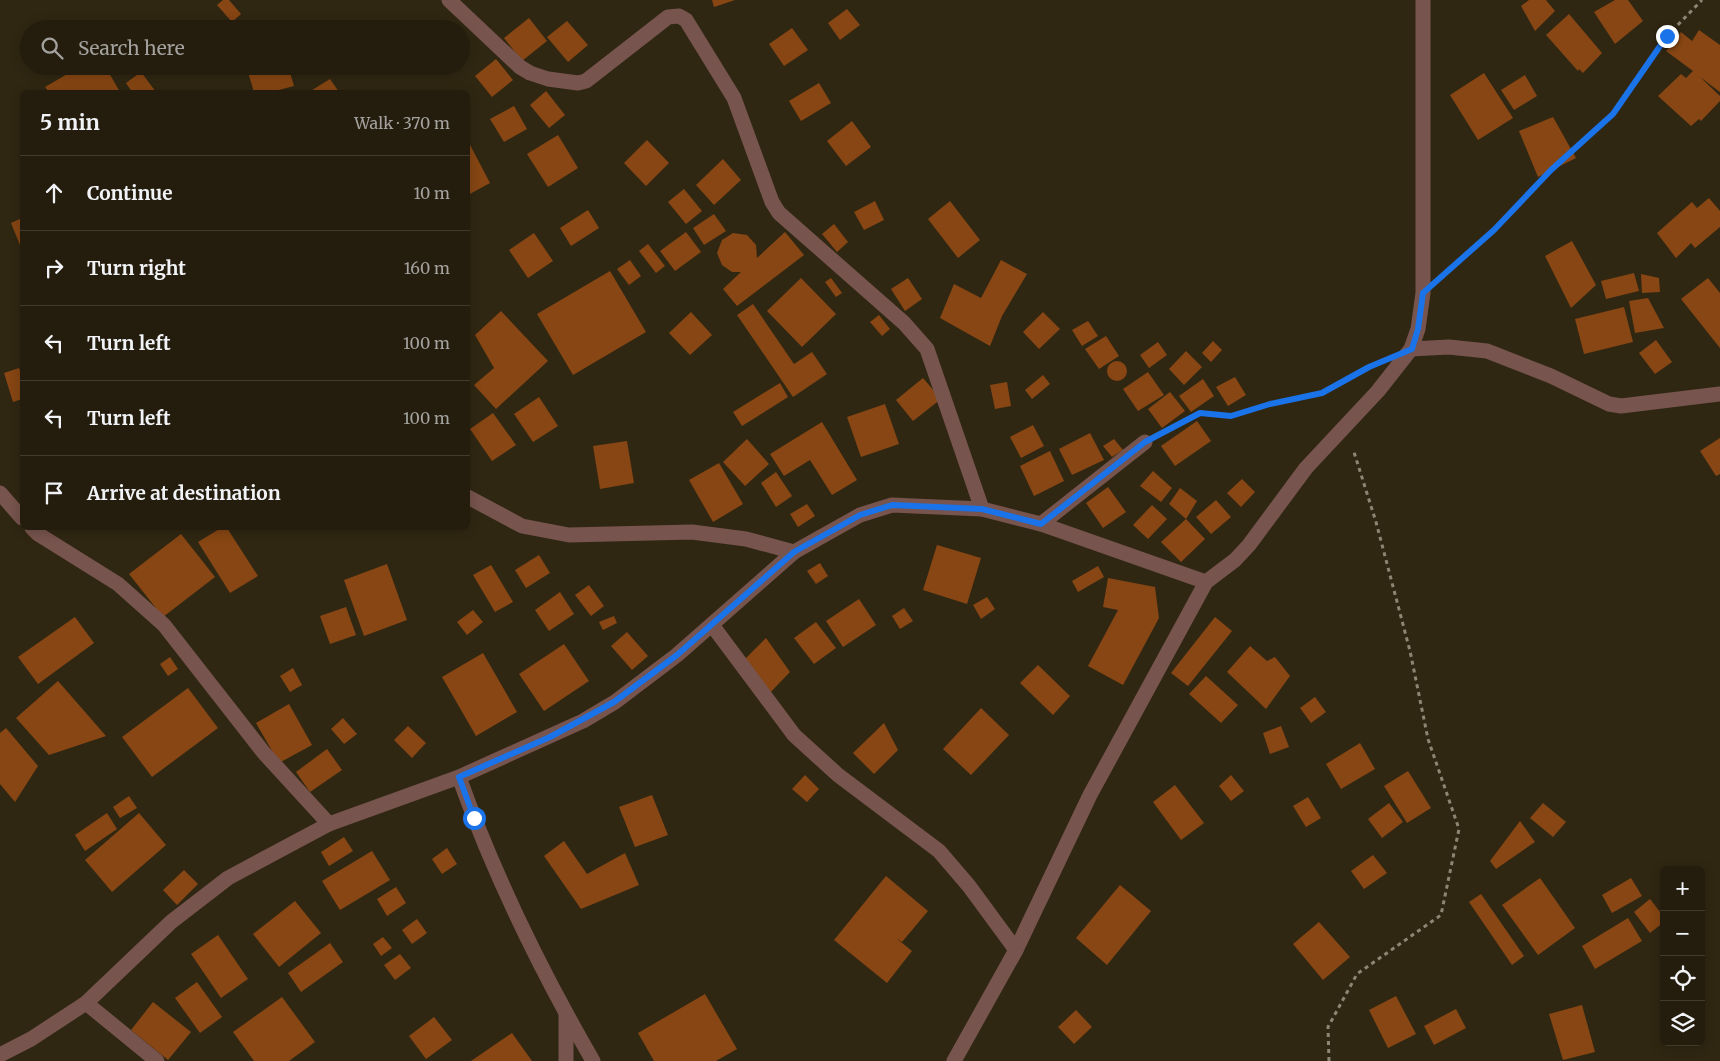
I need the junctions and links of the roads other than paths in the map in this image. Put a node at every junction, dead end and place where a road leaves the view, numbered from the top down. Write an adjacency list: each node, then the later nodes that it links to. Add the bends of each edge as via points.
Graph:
1 (448, 0): 3 (street)
2 (1423, 0): 5 (street, via 1423,293)
3 (469, 20)
4 (470, 20): 10 (street, via 530,73 578,83 668,17 679,16 686,20 734,98 772,202 779,212 910,329 927,349)
5 (1412, 349): 6 (street, via 1449,347 1487,352 1550,376 1609,404 1622,406); 15 (street, via 1378,391 1306,468 1249,545)
6 (1720, 394)
7 (1145, 442): 12 (street)
8 (0, 493): 11 (street)
9 (470, 498): 14 (street, via 522,526 569,535 692,532 746,539)
10 (982, 509): 12 (street); 14 (street, via 892,505 860,515)
11 (20, 516)
12 (1041, 524): 15 (street)
13 (34, 530): 18 (street, via 118,584 164,625 264,753)
14 (794, 552): 16 (street)
15 (1206, 582): 19 (street, via 1090,795)
16 (712, 625): 17 (street, via 607,707 550,737); 19 (street, via 794,734 838,775 938,851 969,886)
17 (459, 777): 18 (street); 21 (street, via 490,858)
18 (329, 824): 20 (street, via 236,874 202,897)
19 (1016, 950): 26 (street)
20 (86, 1003): 22 (street); 23 (street)
21 (566, 1013): 24 (street); 25 (street)
22 (0, 1055)
23 (157, 1061)
24 (566, 1061)
25 (593, 1061)
26 (954, 1061)

